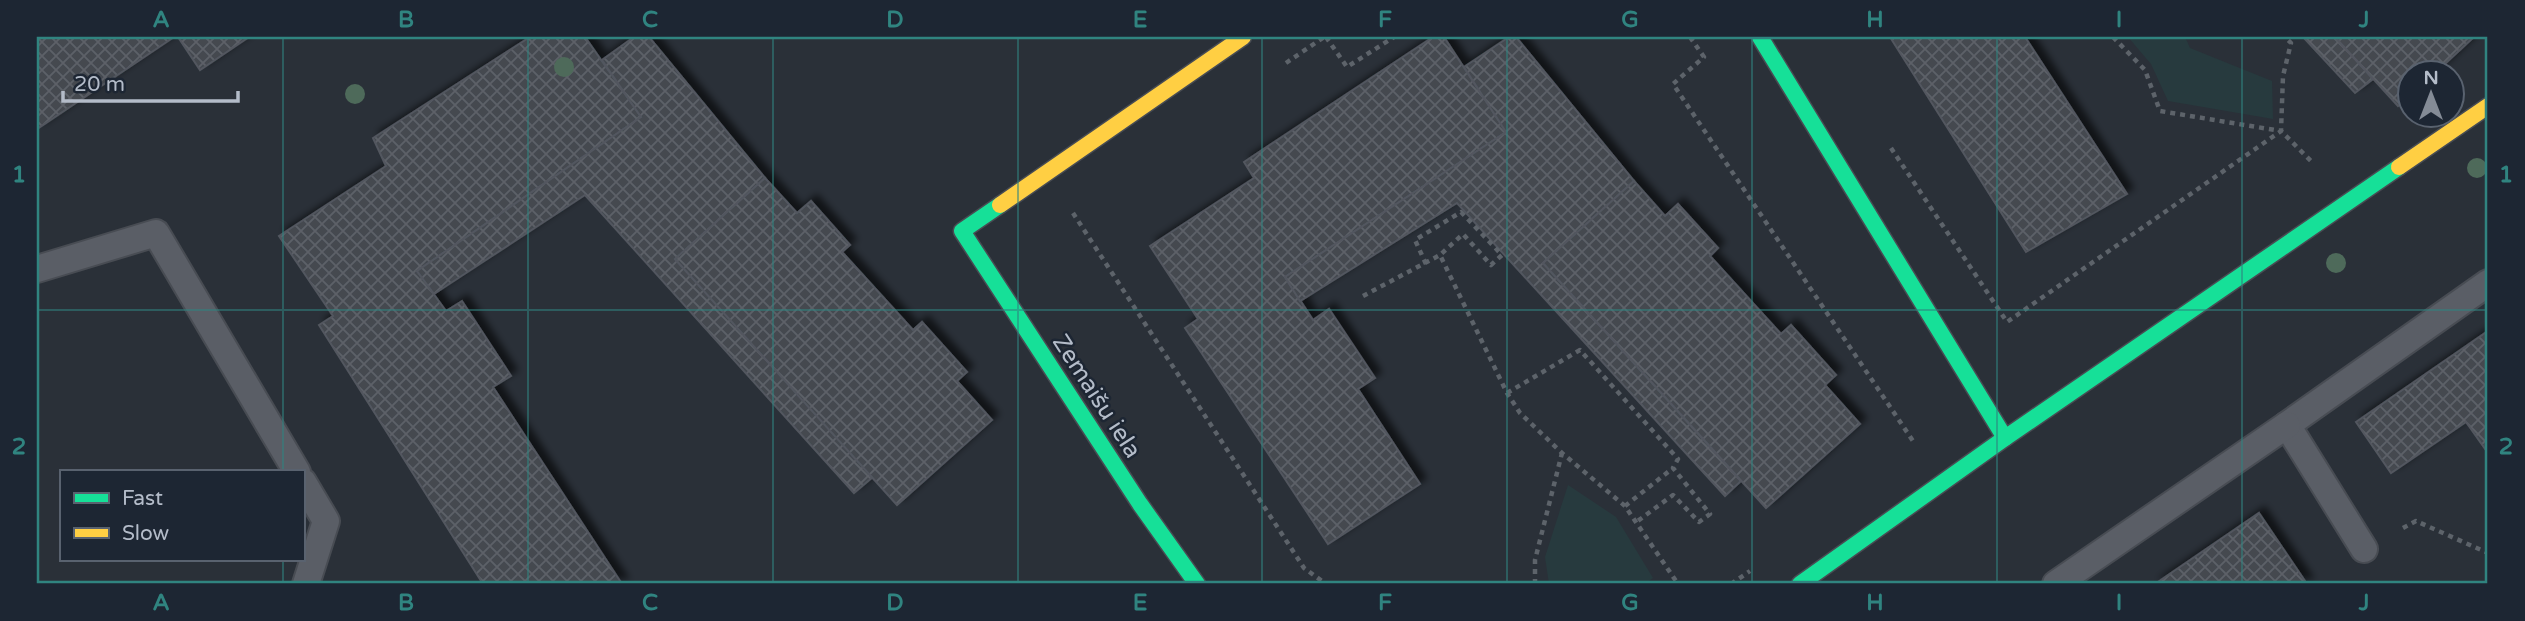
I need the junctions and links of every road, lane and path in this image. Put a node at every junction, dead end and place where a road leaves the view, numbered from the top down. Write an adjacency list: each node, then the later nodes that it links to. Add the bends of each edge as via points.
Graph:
1 (1243, 37): 33 (street, Zemaišu iela, via 962,231)
2 (1325, 37): 3 (path, via 1347,67); 8 (path)
3 (1394, 37)
4 (1690, 37): 22 (path, via 1704,57 1673,84)
5 (1760, 37): 21 (street)
6 (2113, 37): 10 (path, via 2145,70 2160,111)
7 (2285, 37): 10 (path, via 2291,43 2283,76)
8 (1278, 69)
9 (2488, 106): 21 (street)
10 (2281, 131): 11 (path, via 2007,322); 12 (path)
11 (1886, 139)
12 (2322, 171)
13 (1073, 213): 34 (path, via 1304,568)
14 (1440, 255): 15 (path); 15 (path, via 1463,234 1492,265 1502,255 1461,212 1415,240); 19 (path)
15 (1426, 264): 18 (path)
16 (37, 269): 25 (lane, via 156,233)
17 (2488, 283): 20 (lane)
18 (1363, 296)
19 (1507, 393): 23 (path, via 1520,413); 24 (path, via 1580,350 1678,458)
20 (2287, 425): 29 (lane); 39 (lane)
21 (2005, 438): 38 (street)
22 (1914, 442)
23 (1562, 453): 27 (path); 35 (path, via 1535,560)
24 (1673, 468): 27 (path); 28 (path, via 1710,514 1699,522 1673,495)
25 (296, 470)
26 (304, 484): 32 (lane, via 326,521)
27 (1625, 506): 28 (path)
28 (1635, 523): 36 (path)
29 (2364, 549): 30 (path, via 2416,521)
30 (2488, 553)
31 (1753, 569): 37 (path)
32 (306, 584)
33 (1197, 584)
34 (1326, 584)
35 (1535, 584)
36 (1678, 584)
37 (1731, 584)
38 (1800, 584)
39 (2056, 584)

